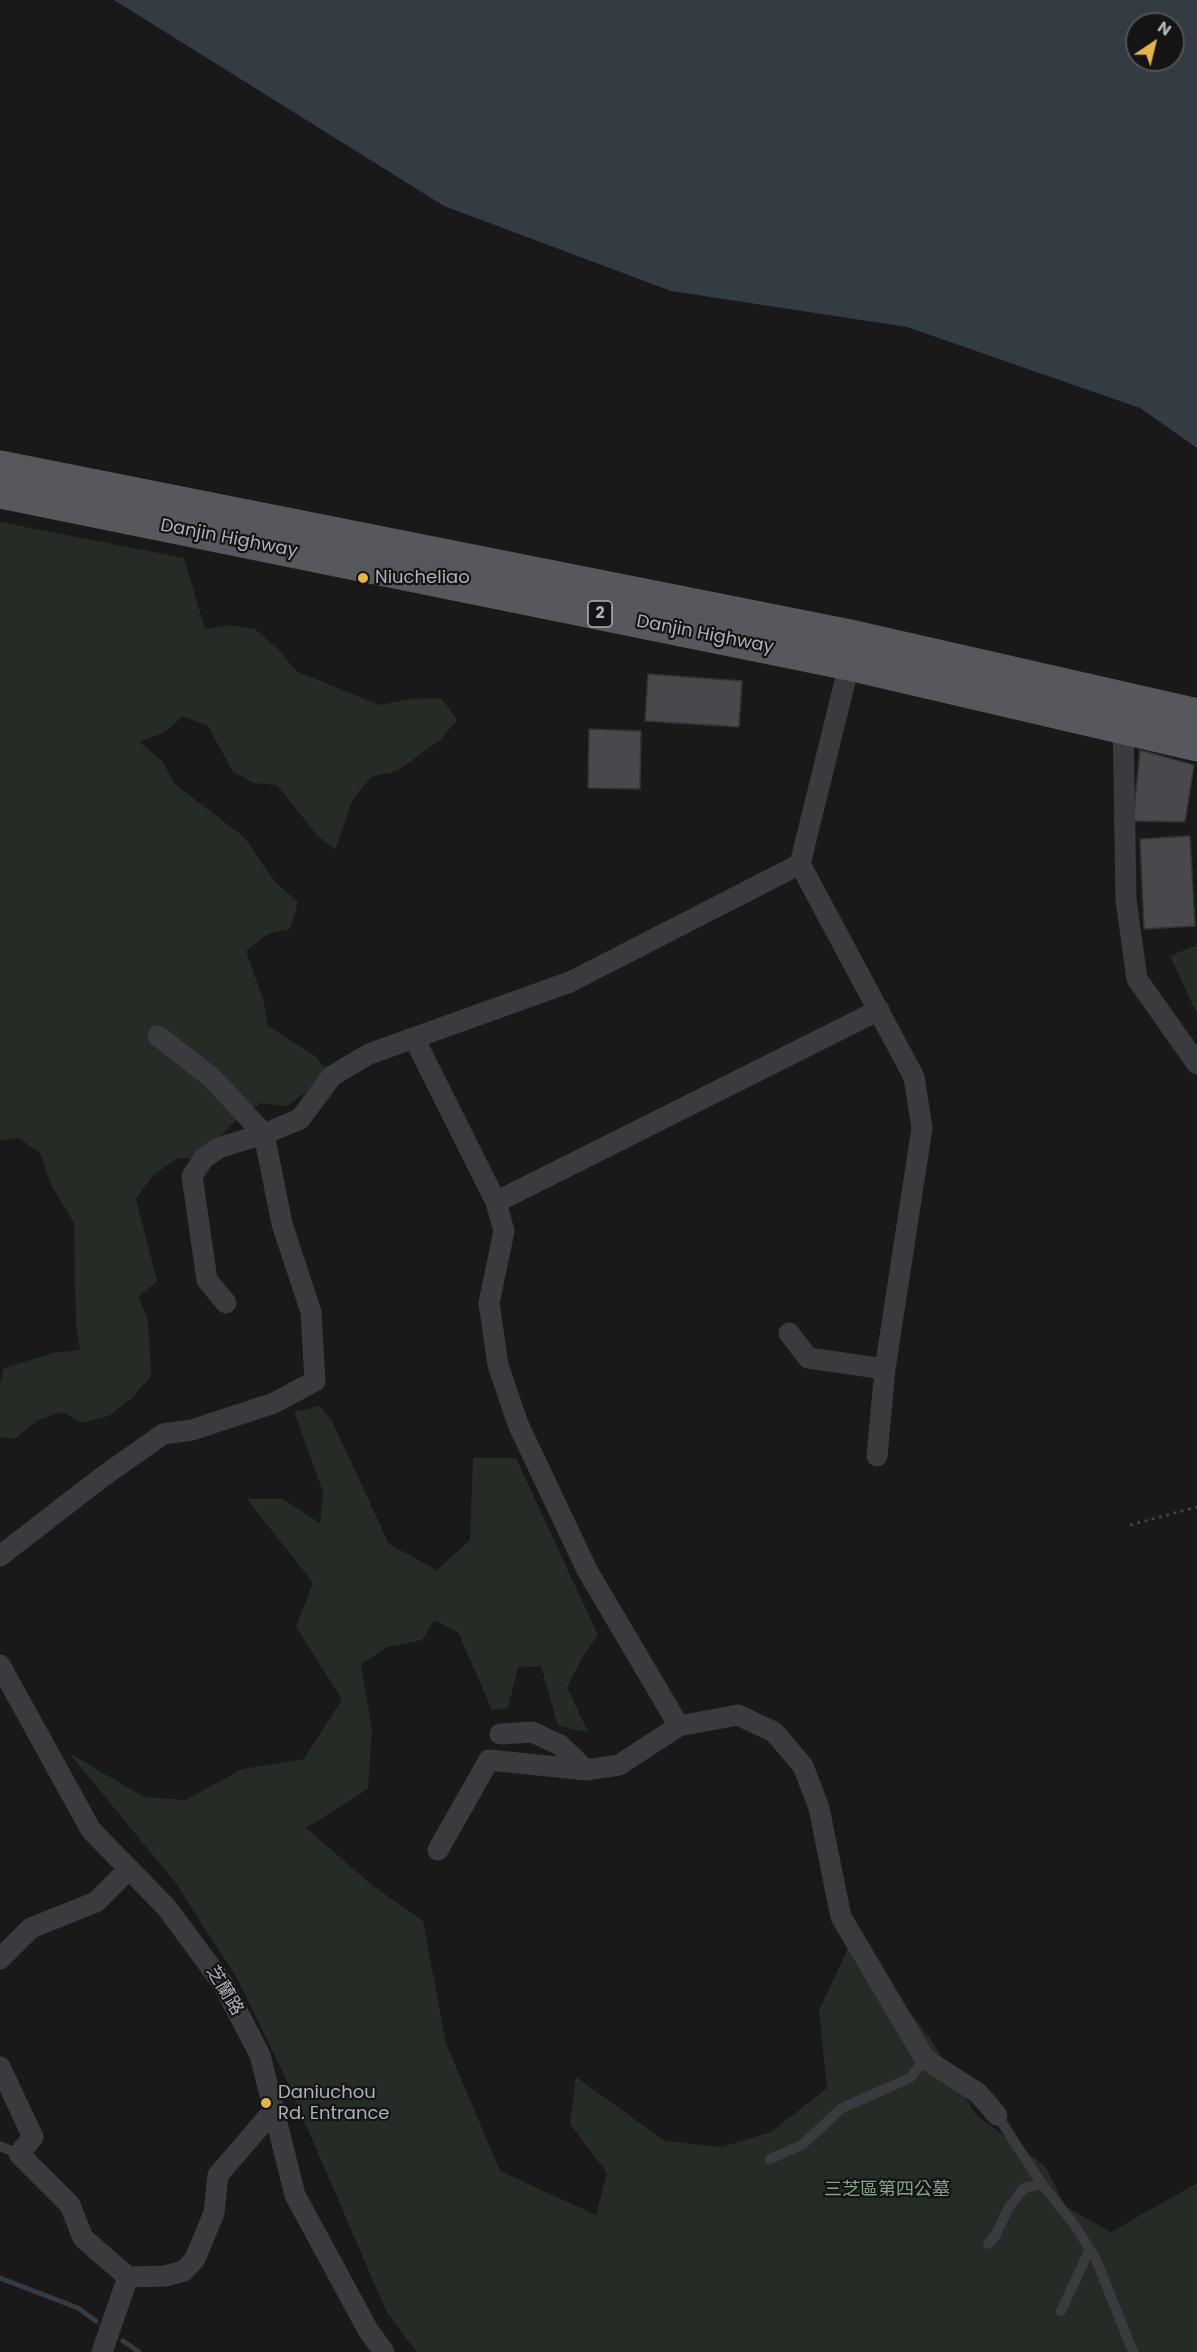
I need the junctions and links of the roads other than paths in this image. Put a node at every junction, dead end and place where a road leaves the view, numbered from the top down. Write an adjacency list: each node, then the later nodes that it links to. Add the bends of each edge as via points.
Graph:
1 (0, 467): 3 (main road, Danjin Highway / 2)
2 (0, 492): 3 (main road, Danjin Highway / 2)
3 (852, 651): 4 (main road, Danjin Highway / 2); 7 (street)
4 (1124, 712): 5 (main road, Danjin Highway / 2); 6 (main road, Danjin Highway / 2); 11 (street, via 1125,900 1137,979)
5 (1197, 715)
6 (1197, 746)
7 (800, 864): 8 (street); 10 (street, via 570,982)
8 (879, 1010): 13 (street); 16 (street, via 914,1077 922,1128)
9 (158, 1036): 12 (street, via 211,1077)
10 (414, 1038): 12 (street, via 369,1054 332,1076 300,1119); 13 (street)
11 (1197, 1064)
12 (264, 1134): 14 (street, via 221,1147 204,1158 192,1176 207,1280); 18 (street, via 282,1224 311,1312 315,1381 274,1403 192,1430 163,1434)
13 (496, 1202): 20 (street, via 504,1231 489,1303 498,1365 518,1424 587,1570)
14 (226, 1303)
15 (789, 1333): 16 (street, via 808,1358)
16 (885, 1369): 17 (street)
17 (877, 1456)
18 (0, 1556)
19 (0, 1665): 24 (street, 芝蘭路, via 91,1830)
20 (679, 1726): 22 (street, via 619,1765); 26 (street, via 738,1715 774,1732 803,1766 819,1808 841,1917)
21 (500, 1734): 22 (street, via 532,1732 560,1745)
22 (586, 1770): 23 (street, via 489,1760)
23 (438, 1850)
24 (129, 1869): 25 (street, via 96,1902 31,1928); 28 (street, 芝蘭路, via 168,1908 223,1984 260,2055)
25 (0, 1959)
26 (926, 2059): 29 (street, via 978,2093); 31 (lane, via 910,2078 842,2108 802,2145)
27 (0, 2067): 30 (street, via 33,2137)
28 (273, 2110): 35 (street, via 218,2175 214,2213 195,2259 184,2271); 37 (street, 芝蘭路, via 295,2195)
29 (997, 2115): 32 (lane)
30 (9, 2150): 35 (street, via 70,2205 83,2238)
31 (770, 2159)
32 (1042, 2184): 33 (lane, via 1024,2188); 34 (lane)
33 (987, 2244)
34 (1090, 2249): 36 (lane); 41 (lane)
35 (128, 2277): 38 (street)
36 (1061, 2311)
37 (368, 2330): 39 (street); 40 (street, 芝蘭路)
38 (102, 2352)
39 (360, 2352)
40 (384, 2352)
41 (1134, 2352)

